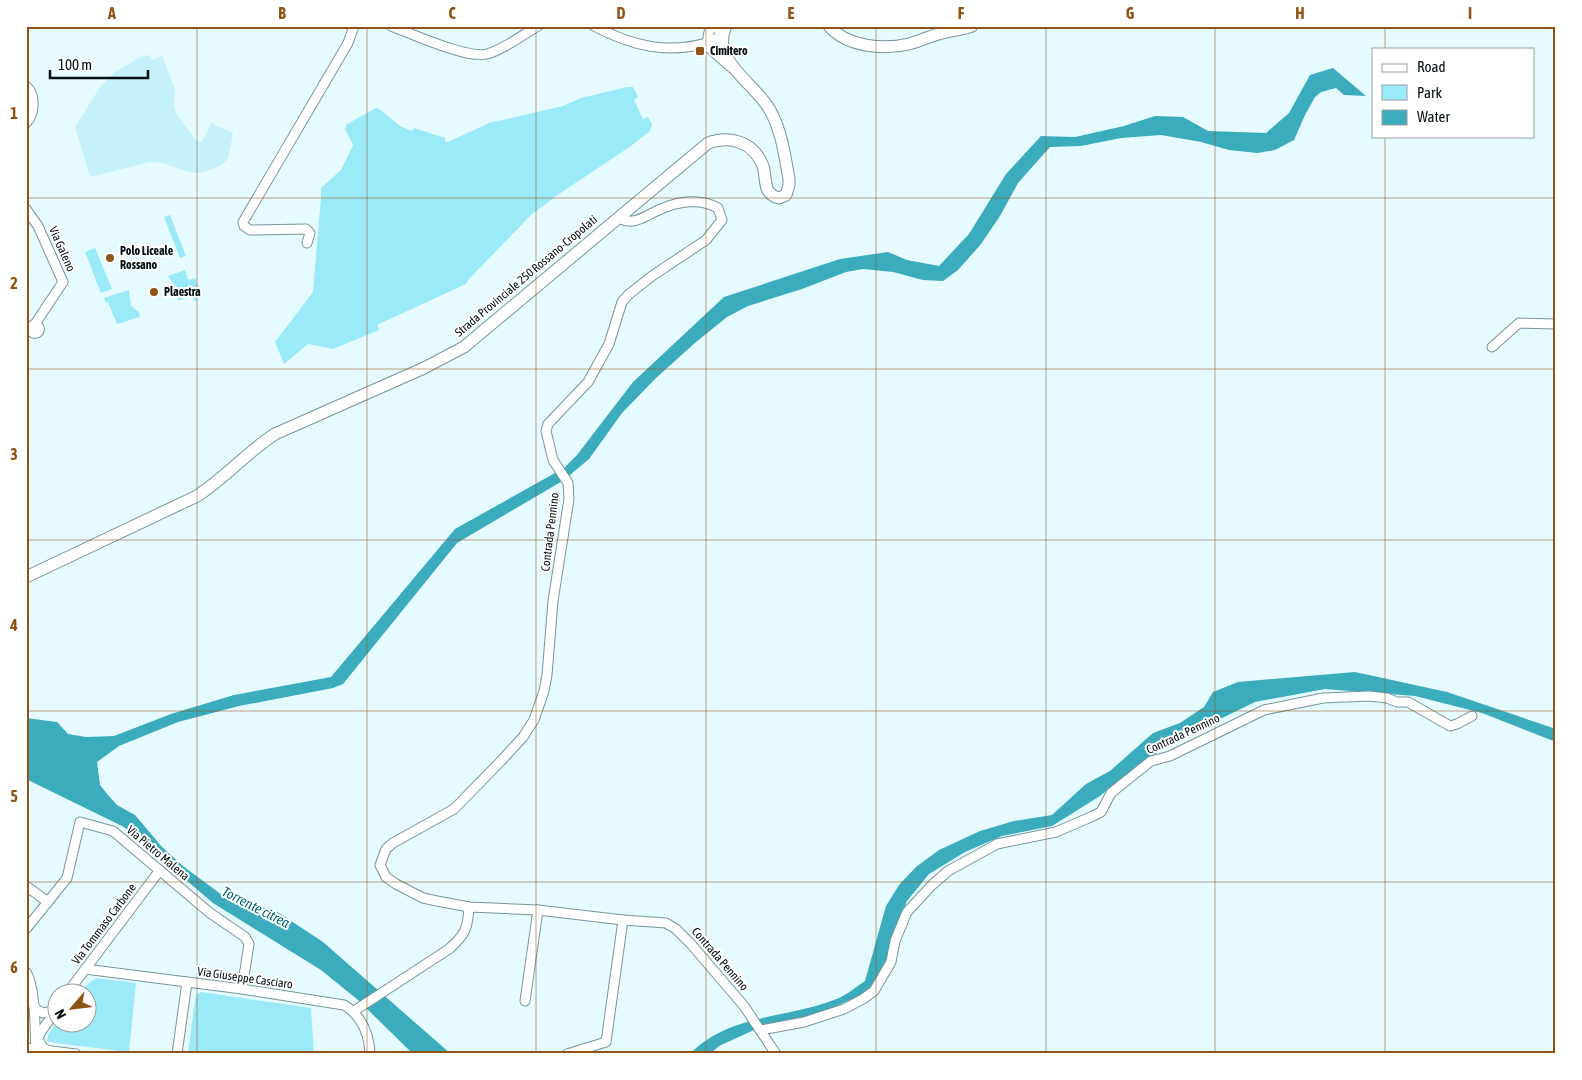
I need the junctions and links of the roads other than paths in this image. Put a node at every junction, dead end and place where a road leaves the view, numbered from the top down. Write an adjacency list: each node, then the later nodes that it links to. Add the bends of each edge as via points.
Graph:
1 (354, 26): 14 (street, via 348,42 244,219 244,226 250,230 306,229 310,232)
2 (391, 26): 3 (street, via 479,55 498,50)
3 (538, 26)
4 (594, 26): 8 (street, via 638,45 696,46)
5 (829, 26): 6 (main road, via 839,36 855,43 898,46)
6 (972, 26)
7 (724, 30): 8 (street, via 714,27); 9 (main road, Strada Provinciale 250 Rossano-Cropolati, via 722,46)
8 (708, 37): 9 (street, via 728,66)
9 (736, 71): 18 (main road, Strada Provinciale 250 Rossano-Cropolati, via 763,98 775,120 790,185 786,195 779,198 768,192 762,165 746,145 728,139 708,143 464,347 275,434 197,496)
10 (26, 86): 11 (street, via 32,92 32,116)
11 (26, 124)
12 (26, 209): 16 (street, Via Galeno, via 38,226 63,282)
13 (621, 220): 23 (street, Contrada Pennino, via 633,222 664,207 692,201 718,208 722,220 706,240 634,289 622,302 609,344 588,382 548,424 546,431 553,460 566,481 569,499 553,601 547,675 534,720 523,737 454,809 393,843 382,859 382,870 396,884 423,898)
14 (308, 243)
15 (1556, 324): 17 (street, via 1519,323)
16 (31, 329)
17 (1492, 347)
18 (26, 577)
19 (1472, 716): 37 (street, Contrada Pennino, via 1450,726 1408,702 1369,696 1323,698 1264,710 1170,756 1151,761 1111,793 1101,812 1094,816 1056,832 997,844 954,868 932,885 907,912 894,941 891,962 874,991 844,1009 804,1022)
20 (160, 870): 22 (street, Via Pietro Malena, via 112,831 80,822 67,878); 27 (street, Via Tommaso Carbone); 31 (street, Via Pietro Malena, via 210,913 245,936 249,944)
21 (26, 886): 22 (street)
22 (48, 902): 26 (street, Via Pietro Malena)
23 (469, 907): 24 (street, Contrada Pennino); 34 (street, via 468,925 458,941)
24 (538, 910): 25 (street, Contrada Pennino); 32 (street)
25 (623, 920): 37 (street, Contrada Pennino, via 666,922 676,929); 43 (street, via 606,1042)
26 (26, 929)
27 (85, 968): 29 (street, Via Tommaso Carbone); 30 (street, Via Giuseppe Casciaro)
28 (26, 972): 33 (street)
29 (75, 982)
30 (187, 982): 31 (street, Via Giuseppe Casciaro); 41 (street)
31 (242, 989): 34 (street, Via Giuseppe Casciaro, via 331,1002)
32 (525, 1001)
33 (33, 1004): 35 (street, via 37,1010); 39 (street)
34 (354, 1011): 42 (street, via 370,1040)
35 (48, 1012)
36 (48, 1023): 39 (street, via 39,1035)
37 (760, 1030): 44 (street, Contrada Pennino)
38 (26, 1049): 39 (street)
39 (39, 1051): 40 (street)
40 (76, 1054)
41 (177, 1054)
42 (370, 1054)
43 (567, 1054)
44 (776, 1054)

